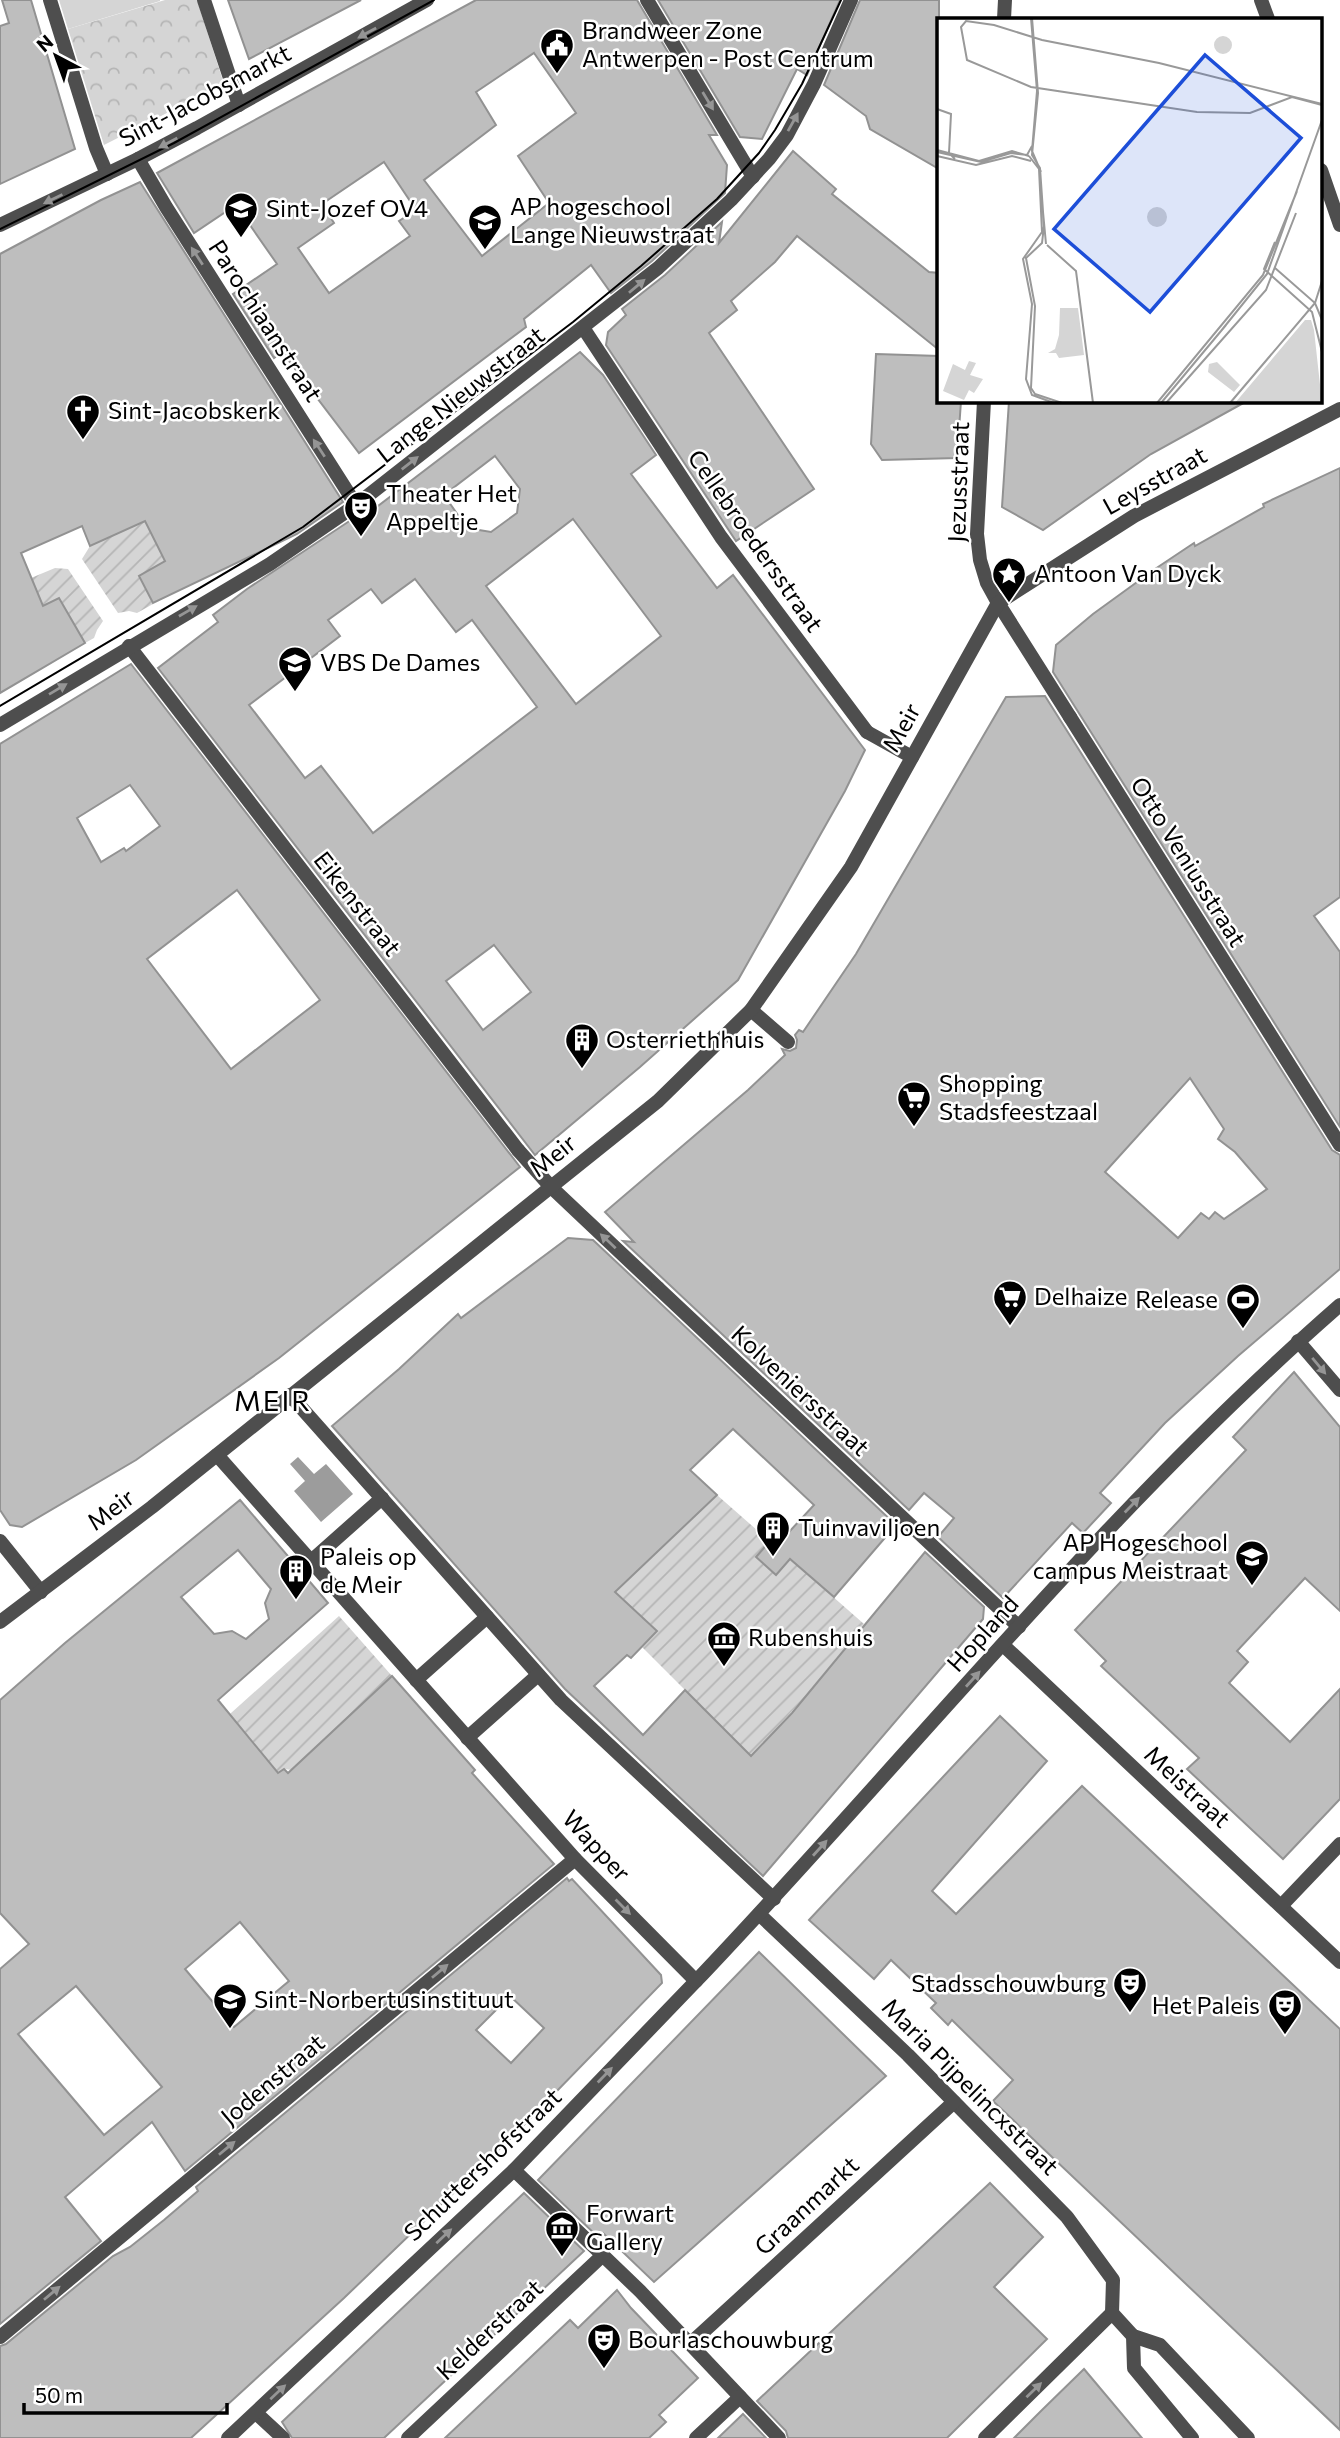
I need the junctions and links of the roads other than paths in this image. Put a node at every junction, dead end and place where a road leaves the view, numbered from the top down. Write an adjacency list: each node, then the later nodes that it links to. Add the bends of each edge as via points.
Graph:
1 (50, 0): 13 (street)
2 (204, 0): 10 (street)
3 (427, 0): 10 (street, Sint-Jacobsmarkt, one-way to 10)
4 (647, 0): 14 (street, one-way to 14)
5 (851, 0): 14 (street, Lange Nieuwstraat, one-way to 5, via 797,117)
6 (1006, 0): 8 (street)
7 (1261, 0): 9 (street)
8 (1004, 18)
9 (1268, 18)
10 (239, 105): 11 (street, Sint-Jacobsmarkt, one-way to 11)
11 (138, 159): 13 (street, Sint-Jacobsmarkt); 20 (street, Parochiaanstraat, one-way to 11)
12 (1322, 173): 16 (street)
13 (107, 174): 15 (street, Sint-Jacobsmarkt, one-way to 15)
14 (753, 177): 17 (street, Lange Nieuwstraat, one-way to 14, via 685,245)
15 (0, 225)
16 (1340, 225)
17 (584, 329): 20 (street, Lange Nieuwstraat, one-way to 17); 24 (street, Cellebroedersstraat, via 721,537 867,732)
18 (984, 402): 21 (street, Jezusstraat, via 977,534 987,583)
19 (1340, 409): 21 (street, Leysstraat, via 1135,516)
20 (356, 505): 22 (street, Lange Nieuwstraat, one-way to 20, via 270,564)
21 (998, 603): 24 (street, Meir); 27 (street, Otto Veniusstraat)
22 (129, 646): 23 (street, Lange Nieuwstraat, one-way to 22); 28 (street, Eikenstraat)
23 (0, 724)
24 (912, 757): 25 (street, Meir, via 851,867)
25 (751, 1010): 26 (street); 28 (street, Meir, via 658,1101)
26 (788, 1042)
27 (1340, 1145)
28 (551, 1188): 32 (street, Meir); 40 (street, Kolveniersstraat, one-way to 28)
29 (1340, 1305): 30 (street, Hopland)
30 (1298, 1341): 31 (street, one-way to 31); 40 (street, Hopland, one-way to 30, via 1107,1530)
31 (1340, 1390)
32 (290, 1395): 33 (street, Meir); 34 (street)
33 (217, 1455): 36 (street, Wapper); 37 (street, Meir)
34 (382, 1498): 36 (street); 38 (street)
35 (0, 1541): 37 (street)
36 (310, 1562): 43 (street, Wapper)
37 (41, 1592): 39 (street, Meir)
38 (487, 1617): 42 (street); 43 (street)
39 (0, 1622)
40 (1019, 1627): 41 (street, Hopland)
41 (1003, 1645): 47 (street, Hopland, one-way to 41); 48 (street, Meistraat)
42 (538, 1675): 44 (street); 47 (street)
43 (416, 1680): 44 (street, Wapper)
44 (467, 1738): 46 (street, Wapper)
45 (1340, 1844): 48 (street)
46 (575, 1859): 51 (street, Wapper, one-way to 51); 57 (street, Jodenstraat, one-way to 46)
47 (775, 1899): 49 (street, Hopland)
48 (1281, 1906): 50 (street, Meistraat)
49 (759, 1914): 51 (street, Schuttershofstraat); 52 (street, Maria Pijpelincxstraat)
50 (1340, 1962)
51 (696, 1981): 53 (street, Schuttershofstraat, one-way to 51)
52 (954, 2102): 55 (street, Maria Pijpelincxstraat, via 1067,2217 1113,2280); 58 (street, Graanmarkt)
53 (514, 2170): 54 (street); 60 (street, Schuttershofstraat, one-way to 53)
54 (603, 2255): 58 (street); 63 (street, Kelderstraat)
55 (1112, 2313): 56 (street); 66 (street, one-way to 55)
56 (1133, 2336): 67 (street, via 1133,2368); 68 (street, via 1160,2346)
57 (0, 2337)
58 (691, 2343): 59 (street)
59 (740, 2397): 64 (street); 65 (street)
60 (256, 2413): 61 (street, Schuttershofstraat); 62 (street)
61 (228, 2438)
62 (283, 2438)
63 (408, 2438)
64 (696, 2438)
65 (779, 2438)
66 (985, 2438)
67 (1192, 2438)
68 (1248, 2438)

